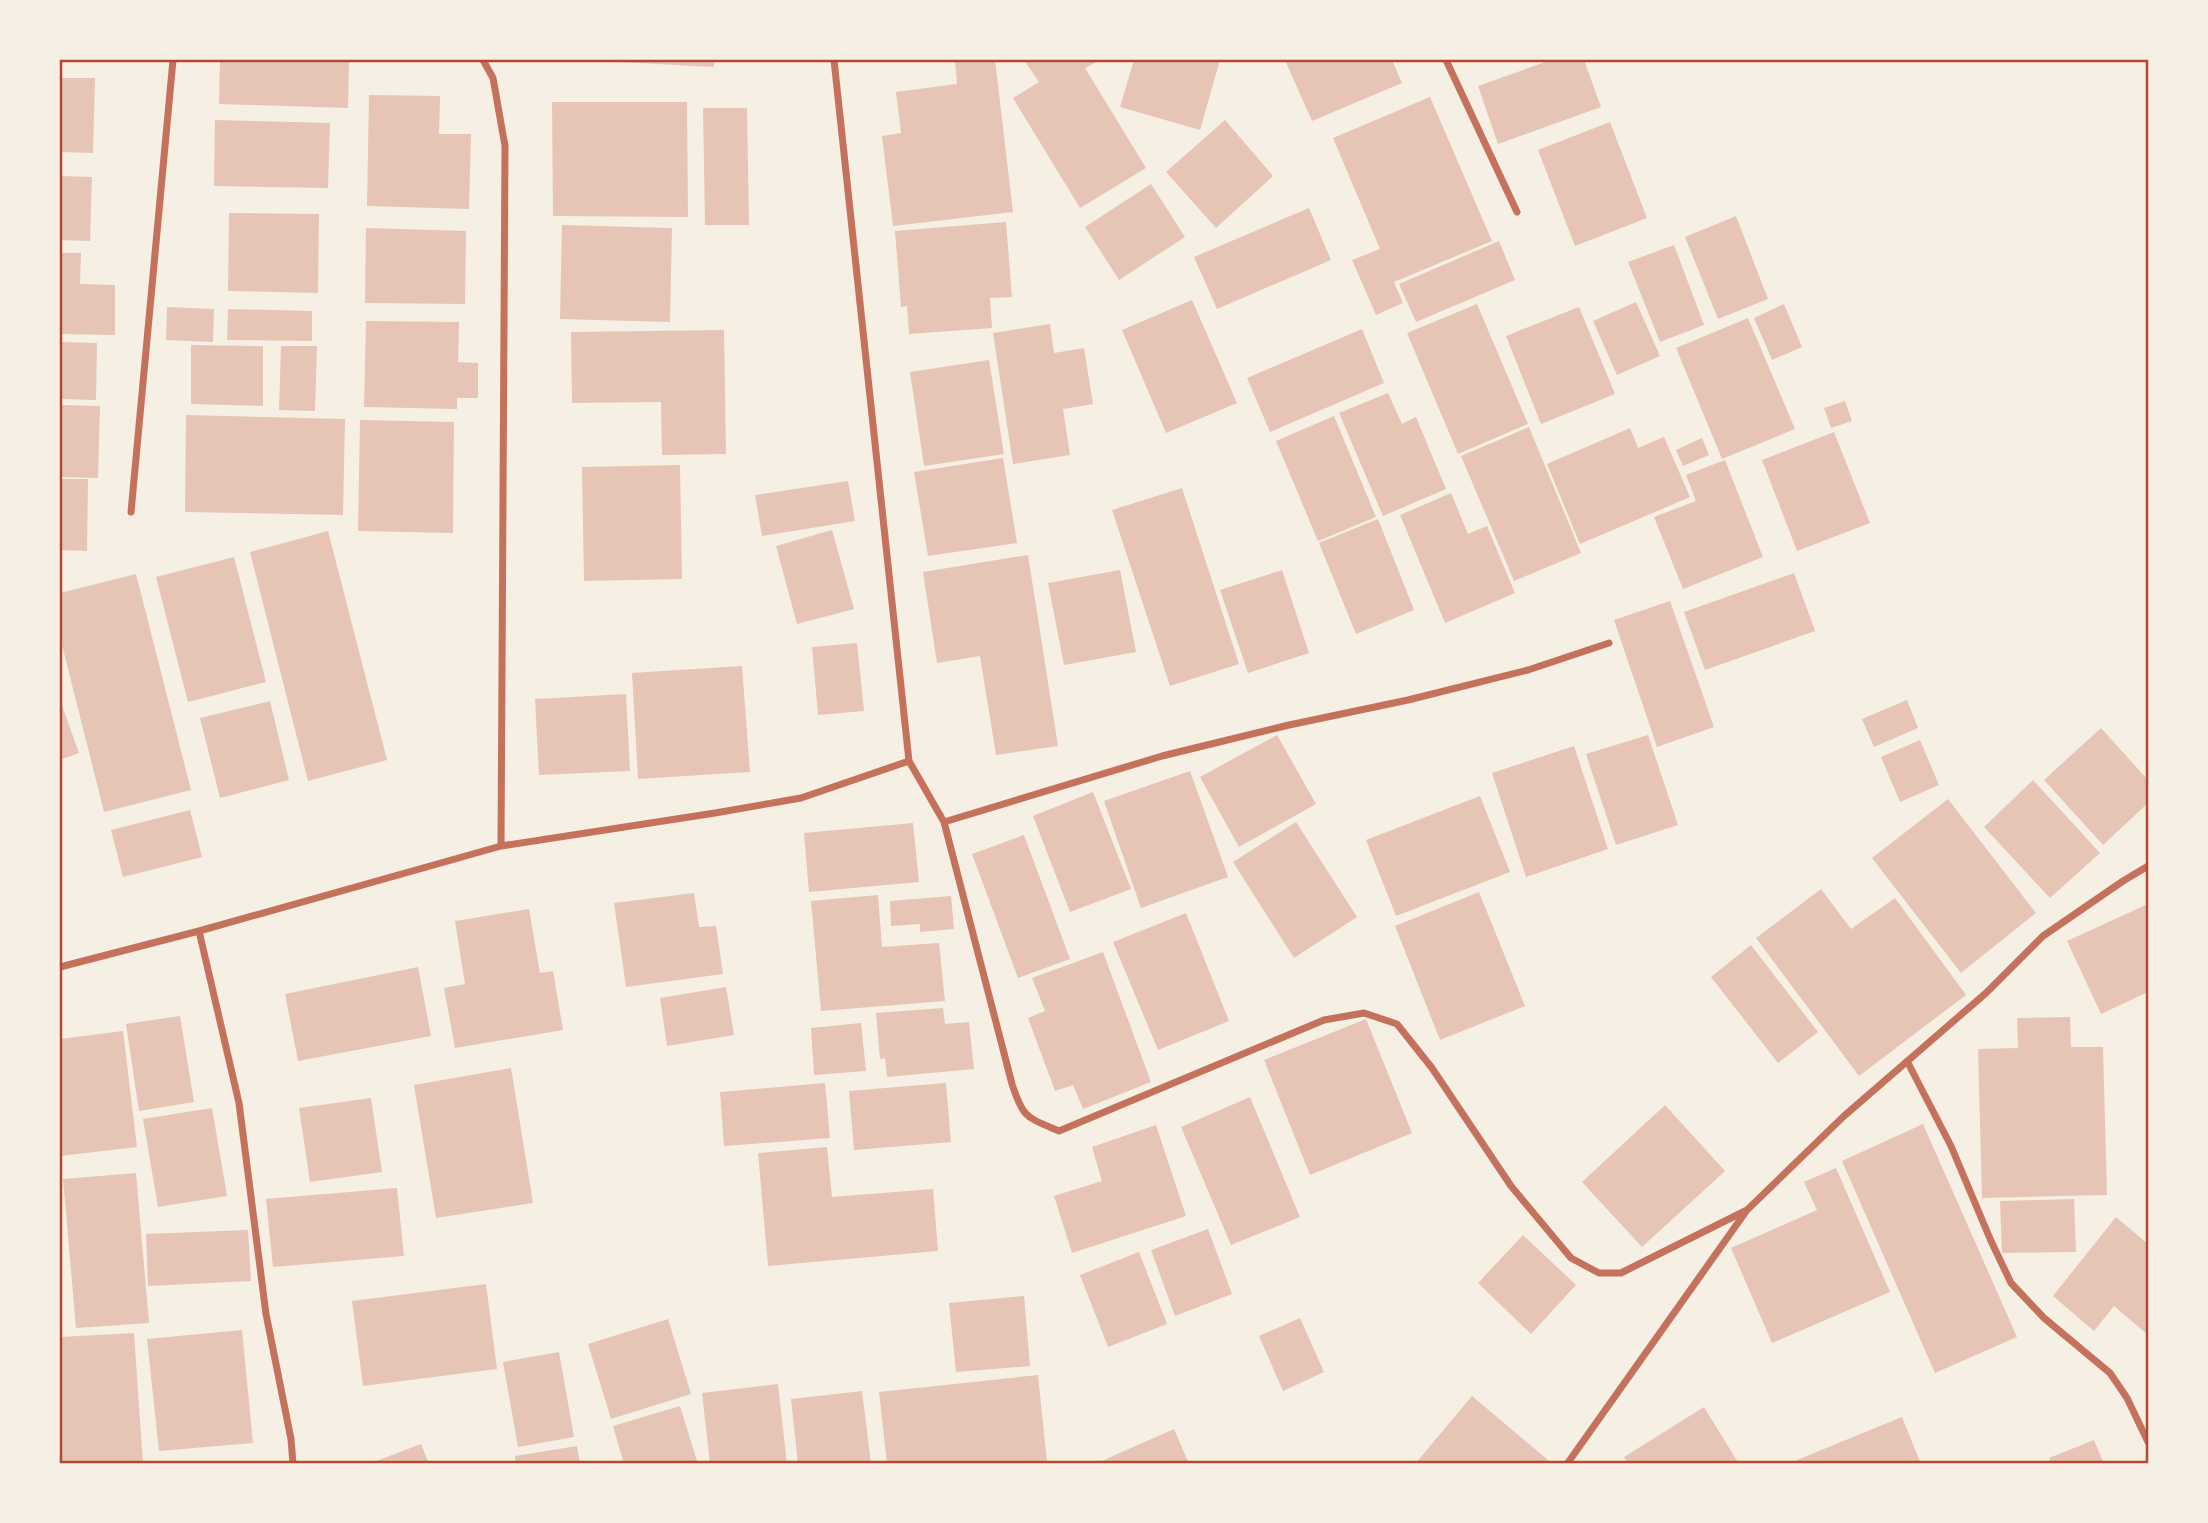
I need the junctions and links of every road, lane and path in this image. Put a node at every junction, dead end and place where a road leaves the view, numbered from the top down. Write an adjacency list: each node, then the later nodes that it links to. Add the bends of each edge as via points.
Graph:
1 (173, 60): 6 (street)
2 (483, 60): 10 (street, via 493,78 505,146)
3 (834, 60): 8 (street)
4 (1446, 60): 5 (street)
5 (1517, 212)
6 (131, 512)
7 (1609, 643): 9 (street, via 1528,670 1162,756)
8 (909, 761): 9 (street); 10 (street, via 801,797)
9 (944, 822): 15 (street, via 1012,1084 1020,1107 1031,1119 1059,1130 1324,1020 1364,1013 1397,1024 1511,1186 1571,1258 1599,1273 1621,1273)
10 (501, 846): 12 (street)
11 (2148, 866): 14 (street, via 2043,936)
12 (199, 932): 13 (street); 17 (street, via 239,1103 260,1276)
13 (60, 967)
14 (1907, 1061): 15 (street); 16 (street, via 1951,1146 2011,1283 2044,1318 2110,1373)
15 (1747, 1210): 18 (street)
16 (2148, 1442)
17 (293, 1464)
18 (1567, 1464)

